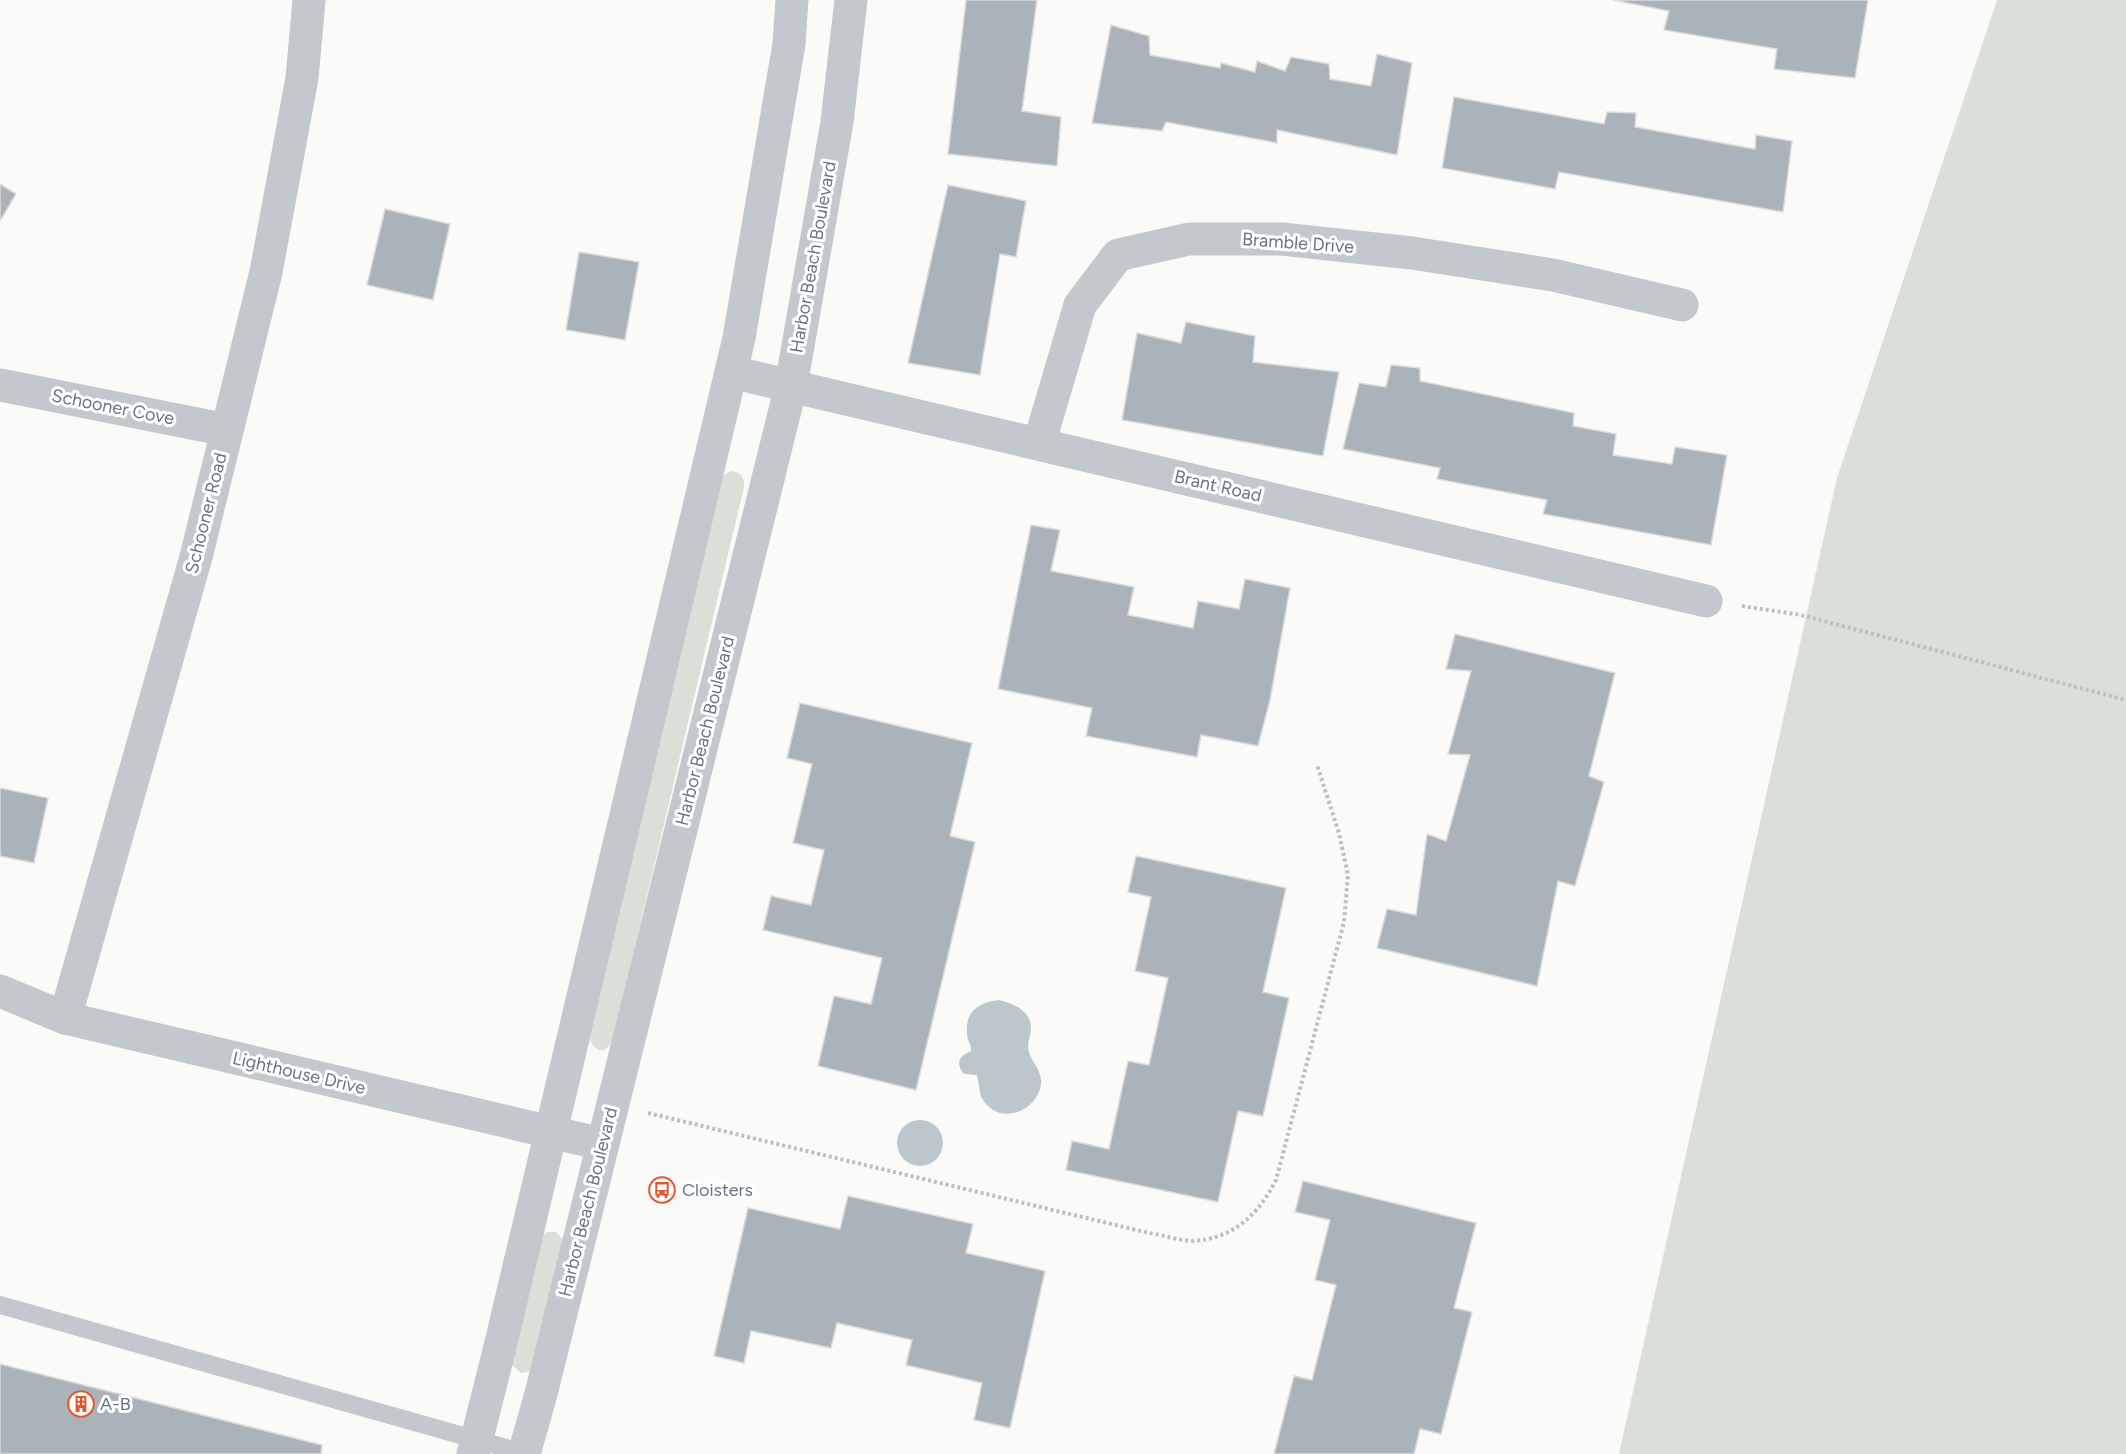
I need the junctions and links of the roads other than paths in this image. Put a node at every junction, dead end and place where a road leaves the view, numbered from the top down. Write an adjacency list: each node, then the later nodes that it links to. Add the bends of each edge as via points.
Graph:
1 (309, 0): 8 (street, Schooner Road, via 302,78 266,272)
2 (792, 0): 5 (street, via 789,44 765,193)
3 (851, 0): 7 (street, Harbor Beach Boulevard, via 837,122)
4 (1682, 305): 9 (street, Bramble Drive, via 1553,275 1412,253 1282,239 1189,239 1118,255 1080,305)
5 (731, 372): 7 (street, Brant Road); 13 (street)
6 (0, 385): 8 (street, Schooner Cove)
7 (791, 386): 9 (street, Brant Road); 14 (street, Harbor Beach Boulevard)
8 (226, 430): 12 (street, Schooner Road, via 196,557)
9 (1040, 444): 10 (street, Brant Road)
10 (1706, 601)
11 (0, 991): 12 (street, Lighthouse Drive)
12 (64, 1018): 13 (street, Lighthouse Drive)
13 (551, 1132): 14 (street, Lighthouse Drive); 16 (street)
14 (602, 1144): 17 (street, Harbor Beach Boulevard)
15 (0, 1305): 16 (lane)
16 (475, 1446): 17 (lane)
17 (524, 1454)

